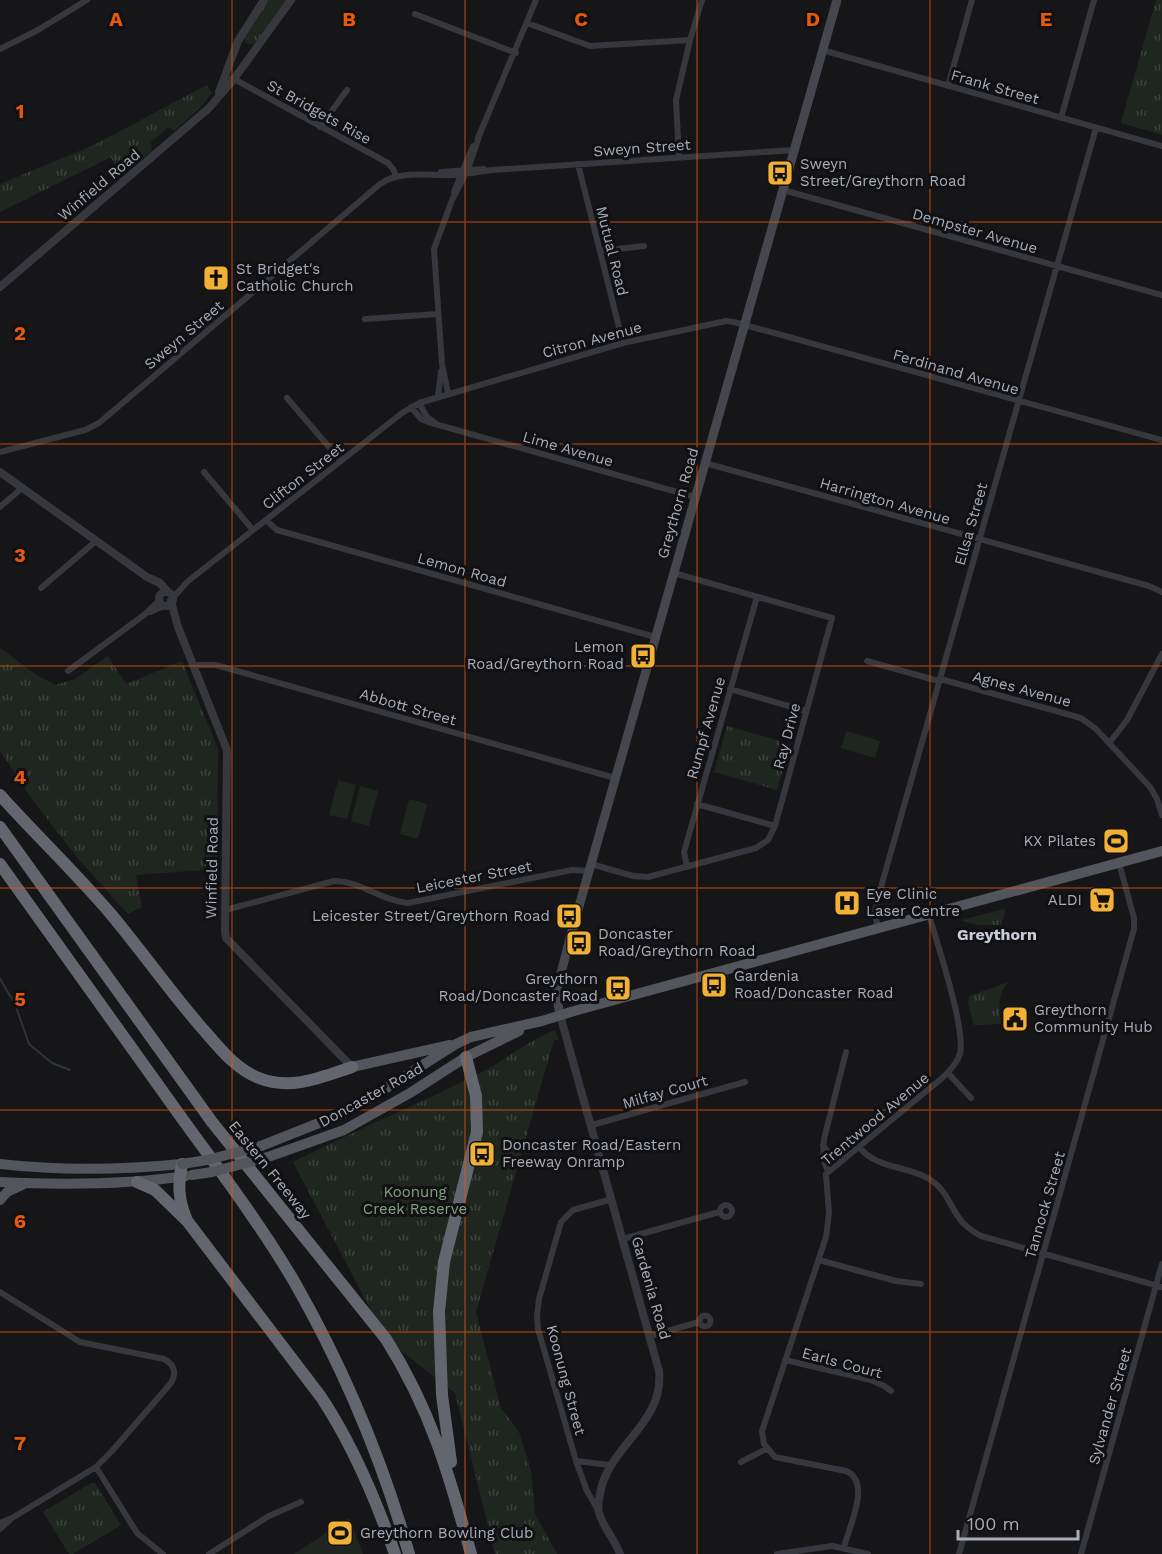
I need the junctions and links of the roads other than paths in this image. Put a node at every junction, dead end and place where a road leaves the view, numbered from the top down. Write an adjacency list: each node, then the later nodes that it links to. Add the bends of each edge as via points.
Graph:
1 (87, 0): 12 (street)
2 (264, 0): 15 (street, Winfield Road, via 238,41)
3 (291, 0): 16 (street, Winfield Road)
4 (536, 0): 10 (street)
5 (702, 0): 11 (street)
6 (837, 0): 13 (main road, Greythorn Road)
7 (972, 0): 17 (street)
8 (1094, 0): 20 (street)
9 (415, 14): 14 (street)
10 (527, 23): 11 (street, via 590,46); 14 (street)
11 (690, 40): 25 (street, via 676,100)
12 (0, 49)
13 (822, 50): 17 (street, Frank Street); 24 (main road, Greythorn Road)
14 (516, 53): 27 (street)
15 (226, 75): 16 (street, St Bridgets Rise); 19 (street, Winfield Road)
16 (234, 79): 19 (street, Winfield Road); 21 (street, St Bridgets Rise)
17 (948, 86): 20 (street, Frank Street)
18 (346, 90): 21 (street)
19 (215, 101): 33 (street, Winfield Road)
20 (1061, 118): 22 (street, Frank Street)
21 (321, 126): 28 (street, St Bridgets Rise, via 388,164)
22 (1096, 128): 23 (street, Frank Street); 32 (street, Ellsa Street)
23 (1162, 146)
24 (794, 150): 25 (street, Sweyn Street); 29 (main road, Greythorn Road)
25 (679, 158): 26 (street, Sweyn Street)
26 (578, 164): 27 (street, Sweyn Street); 31 (street, Mutual Road)
27 (464, 172): 28 (street, Sweyn Street); 35 (street, via 434,249)
28 (396, 176): 48 (street, Sweyn Street, via 380,184 95,426)
29 (783, 190): 32 (street, Dempster Avenue); 37 (main road, Greythorn Road)
30 (644, 246): 31 (street)
31 (600, 250): 38 (street, Mutual Road)
32 (1057, 266): 34 (street, Dempster Avenue); 43 (street, Ellsa Street)
33 (0, 287)
34 (1162, 295)
35 (438, 314): 36 (street); 39 (street)
36 (365, 319)
37 (744, 325): 38 (street, Citron Avenue, via 726,321); 43 (street, Ferdinand Avenue); 50 (main road, Greythorn Road)
38 (623, 343): 40 (street, Citron Avenue)
39 (441, 364): 40 (street); 41 (street)
40 (448, 393): 41 (street, Clifton Street)
41 (438, 396): 44 (street, Clifton Street)
42 (288, 398): 49 (street)
43 (1018, 402): 47 (street, Ferdinand Avenue); 58 (street, Ellsa Street)
44 (419, 403): 45 (street, Clifton Street); 46 (street)
45 (411, 407): 46 (street, Lime Avenue, via 424,421); 49 (street, Clifton Street)
46 (435, 423): 54 (street, Lime Avenue)
47 (1162, 440)
48 (0, 452)
49 (341, 461): 56 (street, Clifton Street)
50 (705, 463): 54 (main road, Greythorn Road); 58 (street, Harrington Avenue)
51 (0, 472): 53 (street, Winfield Road)
52 (204, 472): 57 (street)
53 (22, 488): 55 (street); 59 (street, Winfield Road)
54 (695, 497): 60 (main road, Greythorn Road)
55 (0, 507)
56 (266, 520): 57 (street, Clifton Street); 65 (street, Lemon Road, via 277,530)
57 (253, 530): 64 (street, Clifton Street)
58 (979, 540): 62 (street, Harrington Avenue); 70 (street, Ellsa Street)
59 (96, 541): 61 (street); 64 (street, Winfield Road, via 147,577)
60 (674, 573): 63 (street, Ray Drive); 65 (main road, Greythorn Road)
61 (41, 588)
62 (1162, 592)
63 (757, 597): 71 (street, Rumpf Avenue); 72 (street, Ray Drive, via 832,618)
64 (166, 599): 68 (street, Winfield Road); 69 (street, Clifton Street)
65 (655, 637): 74 (main road, Greythorn Road)
66 (1162, 654): 73 (street, via 1127,720)
67 (867, 661): 70 (street, Agnes Avenue)
68 (193, 665): 74 (street, Abbott Street, via 216,665); 85 (street, Winfield Road, via 227,750)
69 (68, 671)
70 (939, 680): 73 (street, Agnes Avenue, via 1072,714 1088,721); 87 (street, Ellsa Street, via 875,908)
71 (730, 689): 72 (street); 76 (street, Rumpf Avenue)
72 (806, 711): 78 (street, Ray Drive)
73 (1110, 742): 77 (street, Agnes Avenue, via 1155,794)
74 (615, 778): 83 (main road, Greythorn Road)
75 (0, 795): 93 (highway, via 110,913 233,1062 277,1083 309,1082)
76 (697, 804): 78 (street); 84 (street, Rumpf Avenue, via 684,852)
77 (1162, 815)
78 (775, 826): 84 (street, Ray Drive, via 771,837 761,845)
79 (0, 827): 128 (highway, Eastern Freeway, via 212,1122 386,1339 428,1417)
80 (1162, 851): 81 (main road, Doncaster Road)
81 (1119, 863): 86 (main road, Doncaster Road); 113 (street, Tannock Street, via 1134,929)
82 (0, 864): 138 (highway, via 294,1282 360,1412)
83 (590, 867): 84 (street, Ray Drive, via 643,878); 85 (street, Leicester Street, via 408,903 334,881); 88 (main road, Greythorn Road, via 556,993)
84 (687, 867)
85 (225, 910): 93 (street, Winfield Road, via 228,941)
86 (929, 915): 87 (main road, Doncaster Road); 94 (street, Trentwood Avenue, via 961,1030 959,1055)
87 (878, 928): 88 (main road, Doncaster Road)
88 (560, 1015): 89 (main road, Doncaster Road); 97 (street, Gardenia Road)
89 (532, 1024): 90 (main road, Doncaster Road); 92 (main road, Doncaster Road)
90 (456, 1044): 92 (main road); 93 (main road, Doncaster Road); 100 (main road, Doncaster Road, bridge, via 339,1115 261,1146)
91 (846, 1052): 98 (street)
92 (466, 1057): 104 (main road, Doncaster Road, bridge, via 344,1130 268,1157); 128 (highway, via 476,1096 477,1132 443,1270 439,1312 442,1395)
93 (352, 1067)
94 (948, 1072): 96 (street); 99 (street, Trentwood Avenue)
95 (745, 1082): 97 (street, Milfay Court)
96 (971, 1098)
97 (591, 1125): 108 (street, Gardenia Road)
98 (823, 1144): 102 (street); 103 (street)
99 (859, 1147): 102 (street, Trentwood Avenue); 113 (street, via 874,1161 919,1174 937,1184 973,1232)
100 (182, 1164): 101 (main road, Doncaster Road, via 104,1169); 104 (highway)
101 (2, 1165): 107 (main road)
102 (837, 1165): 103 (street, Trentwood Avenue)
103 (828, 1172): 114 (street, Trentwood Avenue, via 828,1222)
104 (186, 1176): 105 (main road, Doncaster Road); 111 (highway, via 179,1200)
105 (137, 1182): 106 (main road, Doncaster Road); 111 (highway, via 155,1190)
106 (25, 1183): 107 (main road, Doncaster Road); 109 (main road)
107 (0, 1184)
108 (612, 1199): 112 (street, Gardenia Road); 124 (street, Koonung Street, via 573,1210 561,1222 537,1308 538,1329)
109 (0, 1200)
110 (719, 1212): 112 (street)
111 (188, 1222): 137 (highway, via 333,1415)
112 (623, 1239): 120 (street, Gardenia Road)
113 (1043, 1254): 117 (street); 143 (street, Tannock Street)
114 (819, 1260): 116 (street); 121 (street, Trentwood Avenue)
115 (1162, 1264): 117 (street, Sylvander Street)
116 (921, 1284)
117 (1159, 1286): 144 (street, Sylvander Street)
118 (0, 1292): 127 (street, via 80,1342 160,1357 173,1367 171,1383)
119 (699, 1322): 120 (street)
120 (650, 1336): 126 (street, Gardenia Road, via 659,1371 658,1395 651,1411)
121 (785, 1360): 122 (street, Earls Court, via 871,1380); 123 (street, Trentwood Avenue, via 762,1431)
122 (891, 1391)
123 (766, 1449): 125 (street); 134 (street, via 780,1458 854,1476 859,1492)
124 (576, 1461): 126 (street); 130 (street, Koonung Street)
125 (741, 1462)
126 (610, 1465): 130 (street, Gardenia Road, via 602,1482)
127 (96, 1467): 131 (street); 135 (street, via 134,1528)
128 (456, 1499): 139 (highway, Eastern Freeway)
129 (301, 1502): 136 (street, via 268,1516)
130 (598, 1511): 140 (street)
131 (12, 1518): 132 (street); 133 (street)
132 (0, 1523)
133 (0, 1529)
134 (844, 1547): 141 (street); 142 (street)
135 (163, 1554)
136 (210, 1554)
137 (395, 1554)
138 (409, 1554)
139 (471, 1554)
140 (620, 1554)
141 (777, 1554)
142 (868, 1554)
143 (959, 1554)
144 (1081, 1554)

